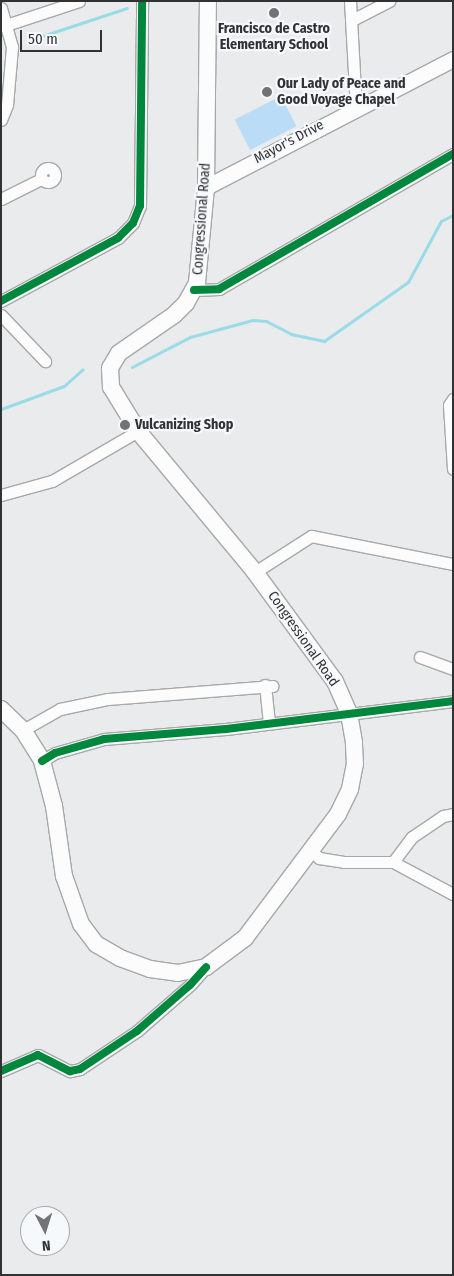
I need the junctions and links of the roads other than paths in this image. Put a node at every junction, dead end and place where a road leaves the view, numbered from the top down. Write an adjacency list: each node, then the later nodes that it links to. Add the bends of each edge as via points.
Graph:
1 (79, 1): 8 (street)
2 (142, 1): 17 (street, via 140,206 133,222 118,238)
3 (208, 1): 14 (main road, Congressional Road)
4 (350, 1): 7 (street)
5 (389, 1): 7 (street)
6 (1, 8): 8 (street)
7 (352, 20): 10 (street)
8 (5, 25): 11 (street, via 12,47 6,105)
9 (453, 59): 10 (street, Mayor's Drive)
10 (356, 107): 14 (street, Mayor's Drive)
11 (1, 120)
12 (453, 154): 16 (street, via 219,288)
13 (41, 179): 15 (street)
14 (206, 187): 16 (main road, Congressional Road, via 202,249)
15 (1, 199)
16 (194, 290): 21 (main road, Congressional Road, via 174,315 126,346 112,363 110,378 114,396)
17 (1, 301)
18 (1, 315): 19 (street)
19 (45, 361)
20 (453, 399): 22 (street, via 450,405)
21 (138, 431): 23 (street, via 52,481); 25 (main road, Congressional Road)
22 (453, 470)
23 (1, 495)
24 (453, 564): 25 (street, via 311,536)
25 (255, 572): 30 (main road, Congressional Road, via 334,680)
26 (420, 657): 27 (street)
27 (453, 669)
28 (453, 701): 30 (street)
29 (1, 709): 32 (main road, Congressional Road)
30 (349, 713): 31 (street); 35 (main road, Congressional Road, via 354,742 352,783 338,814)
31 (269, 723): 32 (street, via 269,686 108,699 60,708); 33 (street, via 104,739 55,753)
32 (23, 730): 33 (main road, Congressional Road)
33 (42, 761): 38 (main road, Congressional Road, via 71,902 81,924 96,944 120,958 150,969 178,972)
34 (453, 814): 36 (street, via 443,816 412,837)
35 (311, 851): 36 (street, via 318,858 344,862); 38 (main road, Congressional Road, via 245,938)
36 (393, 862): 37 (street)
37 (453, 894)
38 (206, 967): 39 (street, via 137,1031 80,1069 70,1071 38,1055)
39 (1, 1071)

